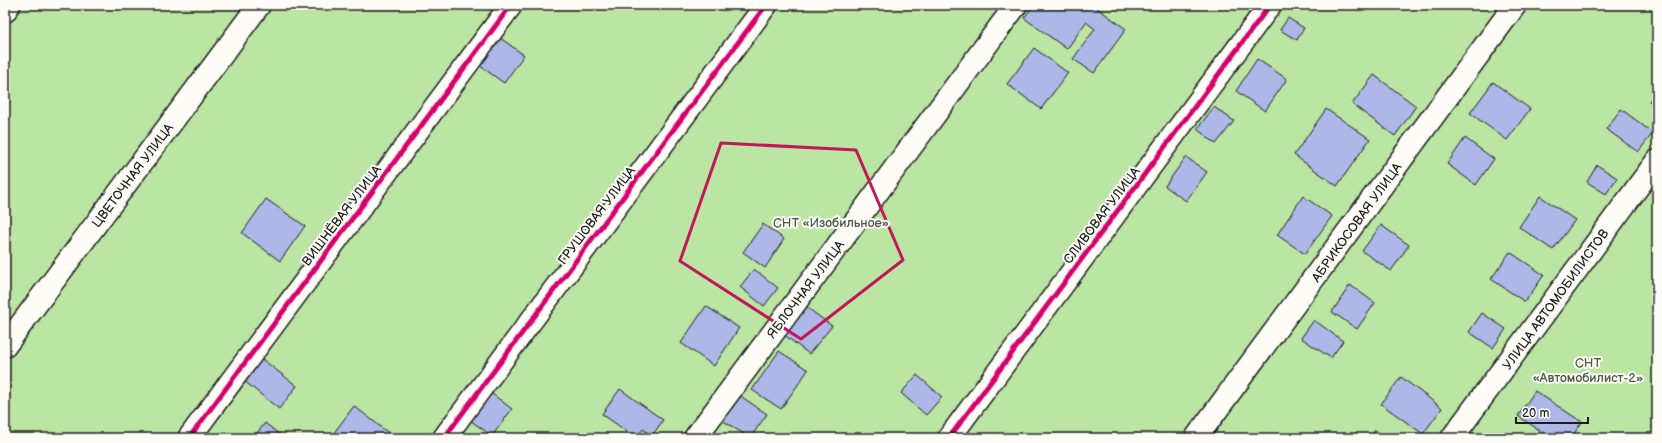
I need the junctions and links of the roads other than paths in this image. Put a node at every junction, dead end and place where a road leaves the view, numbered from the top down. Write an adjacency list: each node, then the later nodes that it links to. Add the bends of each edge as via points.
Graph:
1 (9, 5): 8 (street)
2 (259, 5): 10 (street, ЦВЕТОЧНАЯ УЛИЦА)
3 (511, 5): 11 (street, ВИШНЁВАЯ УЛИЦА)
4 (766, 5): 12 (street, ГРУШОВАЯ УЛИЦА)
5 (1016, 5): 13 (street, ЯБЛОЧНАЯ УЛИЦА)
6 (1270, 5): 14 (street, СЛИВОВАЯ УЛИЦА)
7 (1515, 5): 15 (street, АБРИКОСОВАЯ УЛИЦА)
8 (5, 10)
9 (1657, 161): 16 (street, УЛИЦА АВТОМОБИЛИСТОВ)
10 (5, 346)
11 (189, 438)
12 (444, 438)
13 (694, 438)
14 (949, 438)
15 (1196, 438)
16 (1452, 438)

